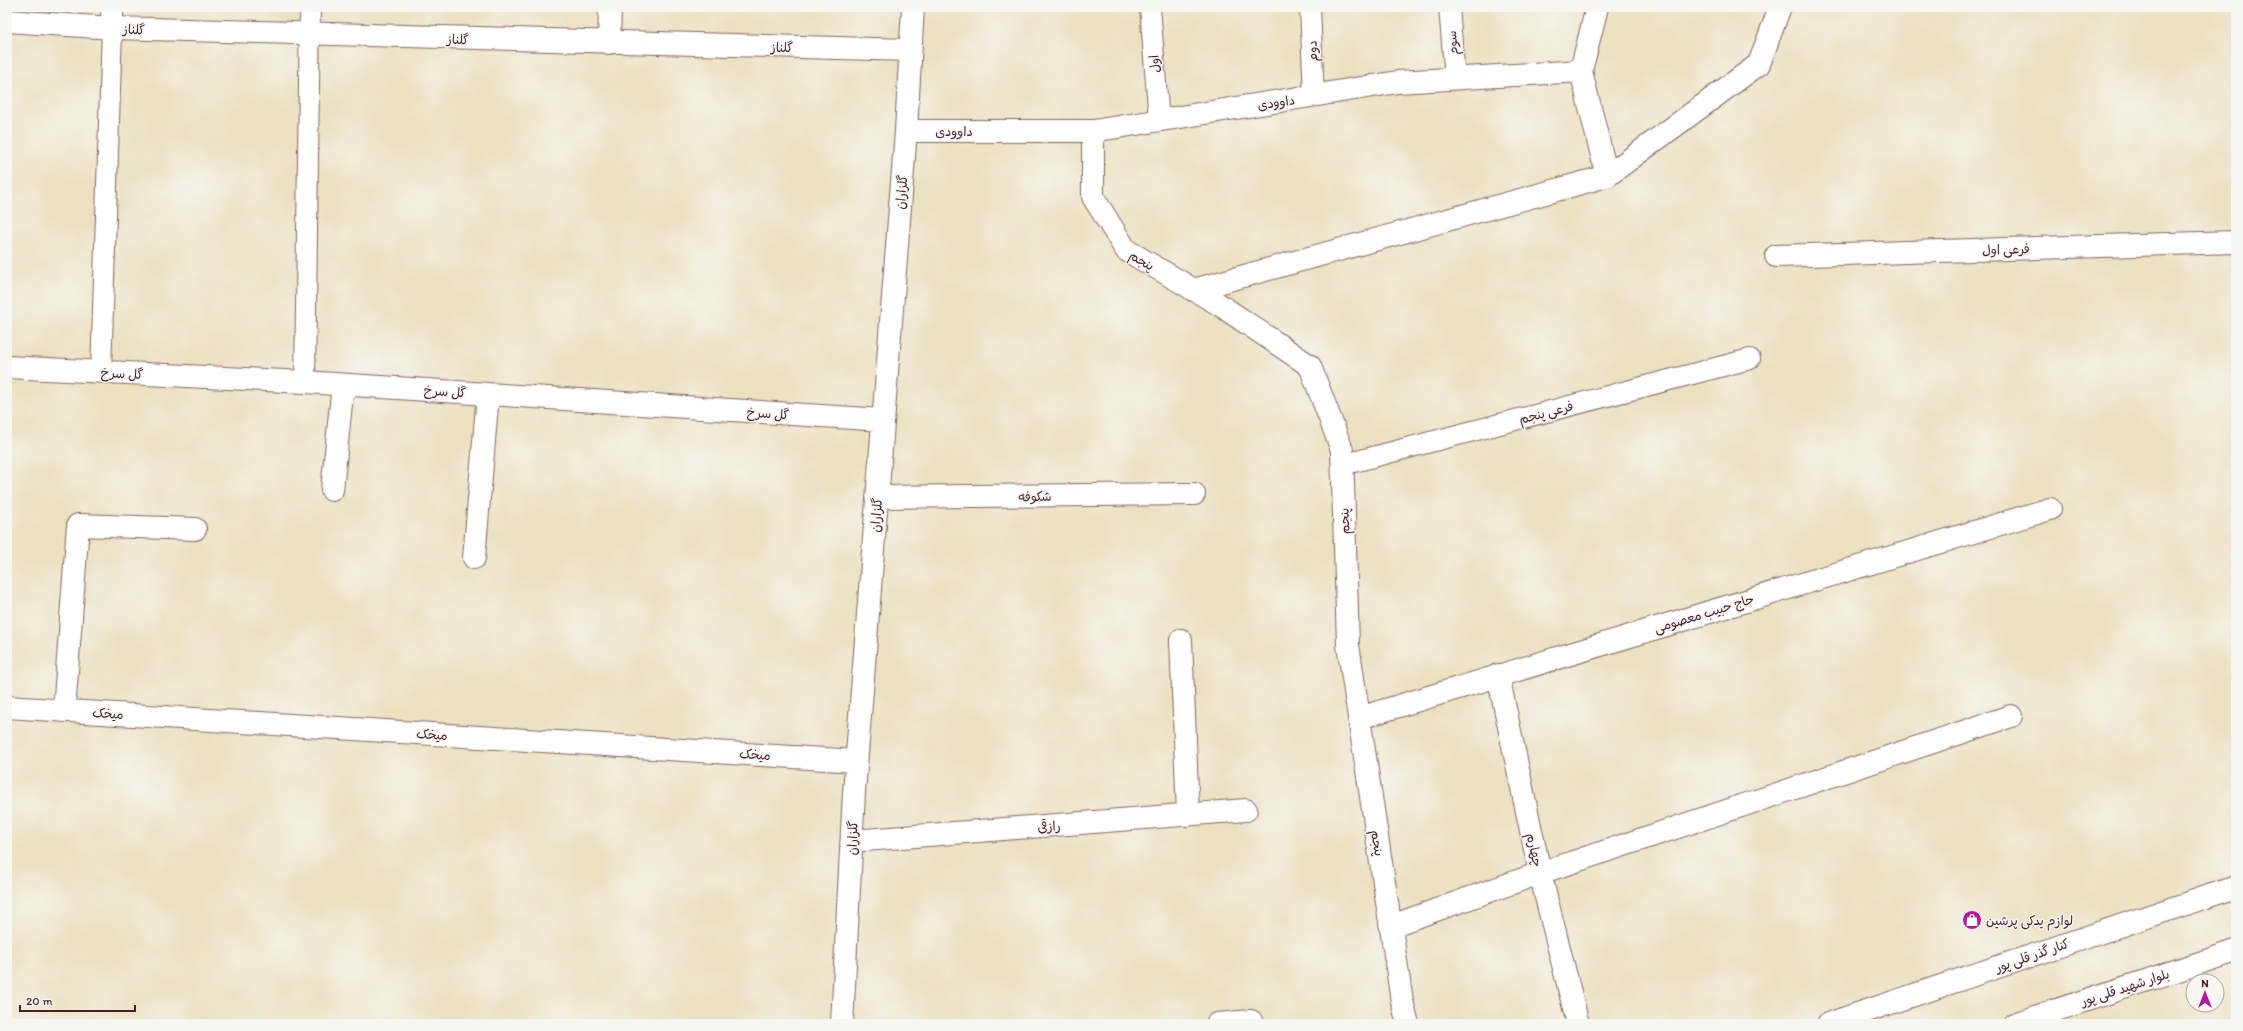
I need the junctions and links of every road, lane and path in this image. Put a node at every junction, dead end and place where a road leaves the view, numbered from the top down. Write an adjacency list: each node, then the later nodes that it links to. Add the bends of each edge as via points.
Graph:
1 (310, 7): 11 (lane)
2 (610, 7): 12 (main road)
3 (913, 7): 13 (main road, گلزاران)
4 (1150, 7): 17 (lane, اول)
5 (1310, 7): 16 (lane, دوم)
6 (1449, 7): 15 (lane, سوم)
7 (1598, 7): 14 (main road)
8 (1780, 7): 20 (main road, via 1759,64)
9 (112, 18): 10 (main road, گلناز); 11 (main road, گلناز); 26 (lane)
10 (7, 21)
11 (309, 34): 12 (main road, گلناز); 27 (lane)
12 (609, 43): 13 (main road, گلناز)
13 (910, 50): 18 (main road, گلزاران)
14 (1581, 71): 15 (main road, داوودی); 20 (main road)
15 (1455, 79): 16 (main road, داوودی, via 1398,82)
16 (1314, 96): 17 (main road, داوودی)
17 (1159, 121): 19 (main road, داوودی)
18 (906, 131): 19 (main road, داوودی); 30 (main road, گلزاران)
19 (1093, 131): 23 (main road, پنجم, via 1093,197 1126,250)
20 (1607, 176): 23 (main road)
21 (2236, 242): 22 (main road, فرعی اول)
22 (1776, 256)
23 (1193, 290): 31 (main road, پنجم, via 1220,305 1310,366 1342,450)
24 (1750, 359): 31 (lane, فرعی پنجم)
25 (7, 367): 26 (main road, گل سرخ)
26 (101, 372): 27 (main road, گل سرخ)
27 (305, 382): 28 (main road, گل سرخ)
28 (343, 385): 29 (main road, گل سرخ); 32 (main road)
29 (488, 394): 30 (main road, گل سرخ); 37 (main road)
30 (883, 420): 34 (main road, گلزاران)
31 (1342, 465): 43 (main road, پنجم, via 1348,645)
32 (332, 490)
33 (1194, 494): 34 (main road, شکوفه)
34 (877, 497): 44 (main road, گلزاران)
35 (2050, 509): 39 (main road, حاج حبیب معصومی)
36 (195, 529): 41 (main road, via 78,525)
37 (474, 558)
38 (1181, 640): 46 (main road)
39 (1498, 675): 43 (main road, حاج حبیب معصومی); 48 (main road, چهارم)
40 (7, 707): 41 (main road, میخک)
41 (64, 711): 44 (main road, میخک)
42 (2011, 716): 48 (main road)
43 (1359, 718): 50 (main road, پنجم)
44 (856, 760): 47 (main road, گلزاران)
45 (1246, 810): 46 (main road, رازقی)
46 (1188, 815): 47 (main road, رازقی)
47 (852, 841): 53 (main road, گلزاران)
48 (1540, 873): 50 (main road); 56 (main road, چهارم)
49 (2236, 887): 57 (main road, کنار گذر قلی پور)
50 (1391, 926): 55 (main road, پنجم)
51 (2236, 951): 58 (main road, بلوار شهید قلی پور)
52 (1251, 1021): 54 (main road)
53 (842, 1024)
54 (1217, 1024)
55 (1408, 1024)
56 (1578, 1024)
57 (1828, 1024)
58 (2014, 1024)

